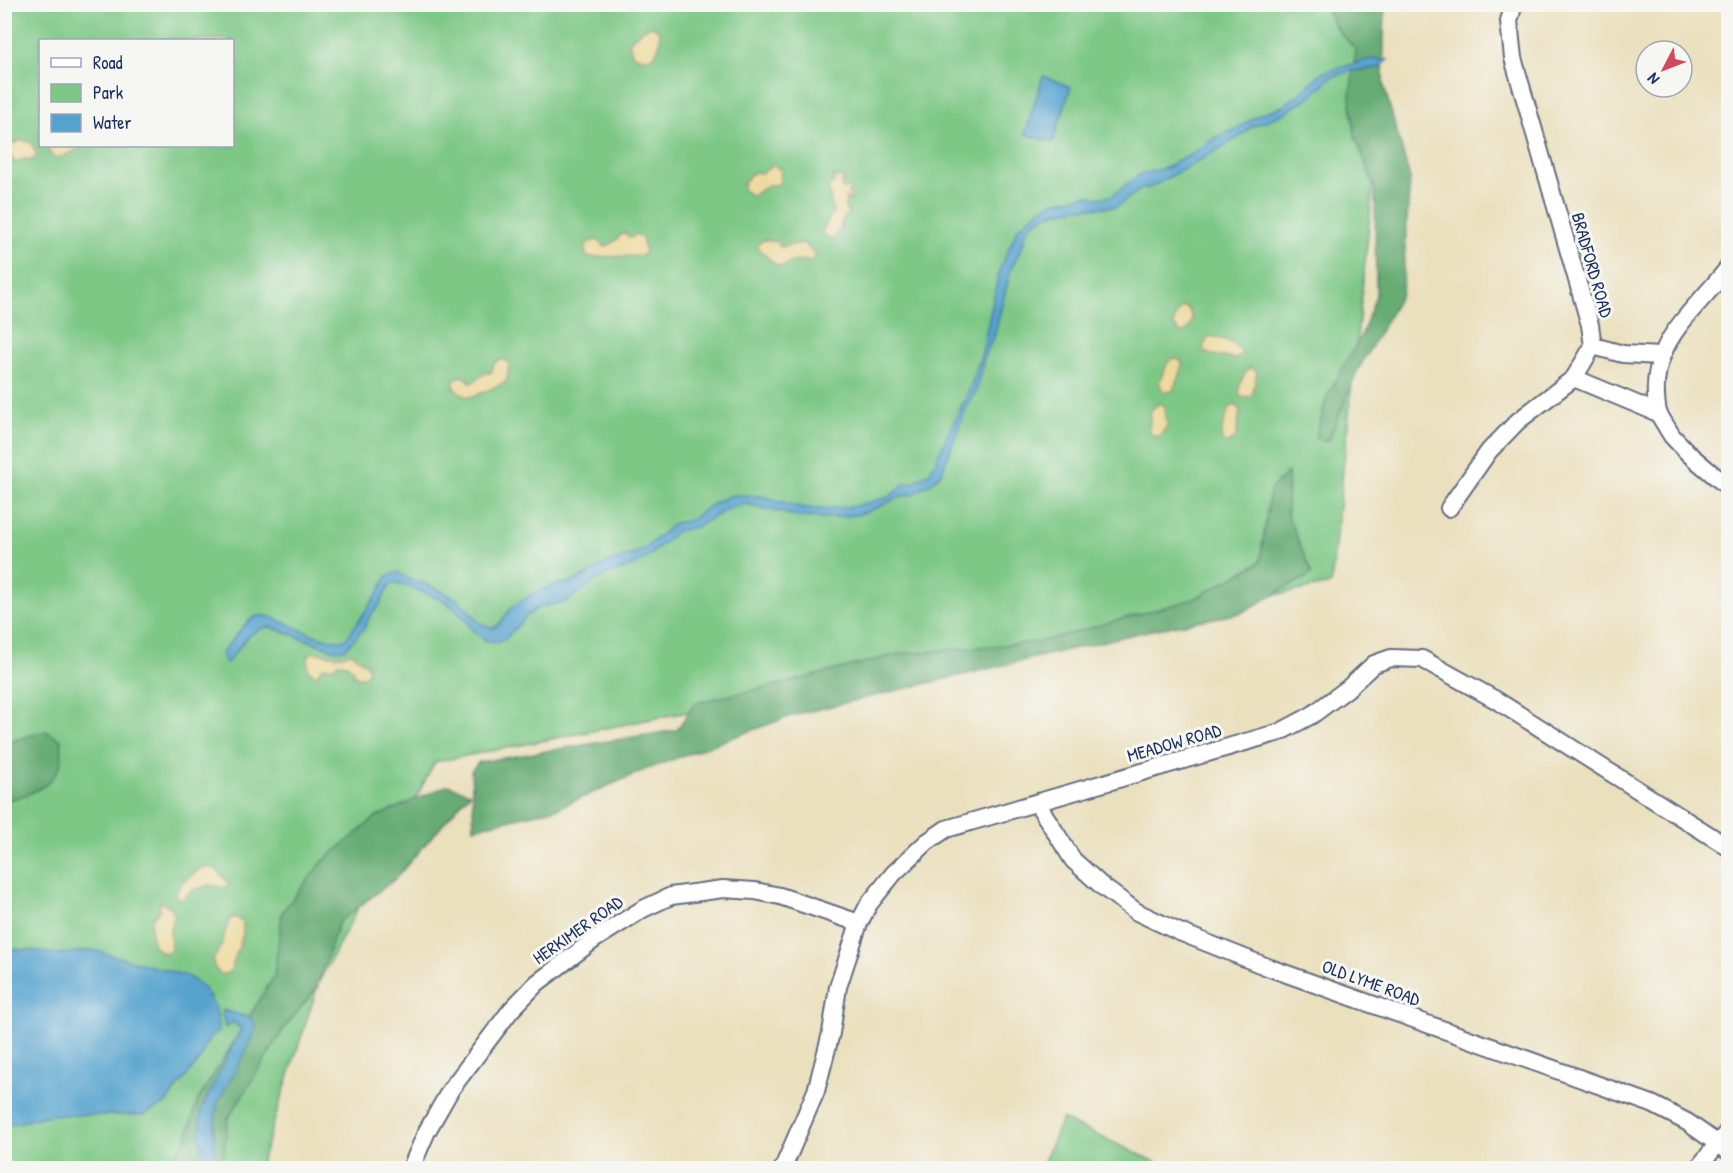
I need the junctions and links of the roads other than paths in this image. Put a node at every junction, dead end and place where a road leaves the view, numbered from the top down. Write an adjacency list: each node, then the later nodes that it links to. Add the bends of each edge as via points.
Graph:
1 (1514, 4): 3 (street, BRADFORD ROAD, via 1509,21 1513,58)
2 (1728, 268): 4 (street, via 1687,316)
3 (1593, 346): 4 (street, via 1623,354); 5 (street, BRADFORD ROAD)
4 (1660, 356): 6 (street, via 1654,393)
5 (1574, 378): 6 (street); 8 (street, via 1496,444)
6 (1658, 413): 7 (street, via 1672,436)
7 (1728, 487)
8 (1449, 508)
9 (1037, 803): 10 (street, MEADOW ROAD, via 1280,732 1347,689 1374,664 1391,658 1422,659 1496,700); 11 (street, MEADOW ROAD, via 946,829 894,873); 12 (street, OLD LYME ROAD, via 1073,860 1137,912 1270,968 1652,1104)
10 (1728, 847)
11 (859, 923): 13 (street, HERKIMER ROAD, via 755,891 723,889 671,896 643,909 537,983 512,1010 451,1089); 14 (street, MEADOW ROAD, via 838,987 816,1091)
12 (1725, 1142): 15 (street)
13 (411, 1168)
14 (783, 1168)
15 (1698, 1168)

